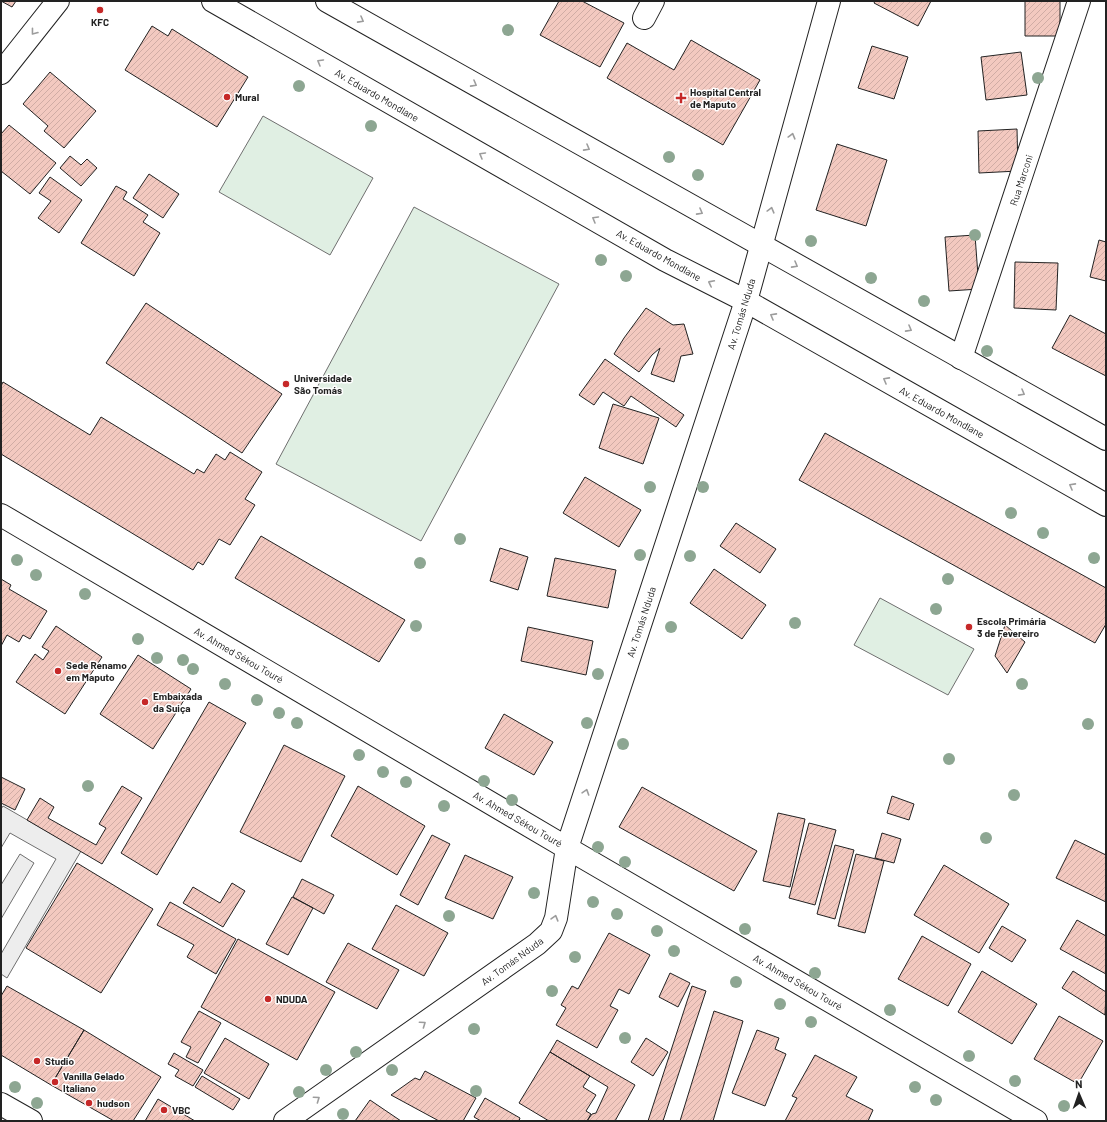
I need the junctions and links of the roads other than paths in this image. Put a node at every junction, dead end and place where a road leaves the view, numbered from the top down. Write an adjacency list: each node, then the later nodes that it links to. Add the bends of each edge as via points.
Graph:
1 (58, 1): 6 (street, one-way to 6)
2 (213, 1): 8 (street, Av. Eduardo Mondlane, one-way to 2, via 665,260)
3 (327, 1): 7 (street, one-way to 7)
4 (829, 1): 7 (street, Av. Tomás Nduda, one-way to 4)
5 (1080, 1): 9 (street, Rua Marconi)
6 (1, 74)
7 (762, 246): 8 (street, Av. Tomás Nduda); 9 (street, one-way to 9)
8 (746, 302): 11 (street, Av. Eduardo Mondlane, one-way to 8); 13 (street, Av. Tomás Nduda, one-way to 8)
9 (961, 358): 10 (street, one-way to 10)
10 (1106, 439)
11 (1105, 501)
12 (1, 515): 13 (street, Av. Ahmed Sékou Touré)
13 (567, 848): 16 (street, Av. Tomás Nduda, one-way to 13, via 546,936 556,918); 17 (street, Av. Ahmed Sékou Touré)
14 (1, 1104): 15 (street)
15 (31, 1121)
16 (285, 1121)
17 (1036, 1121)

